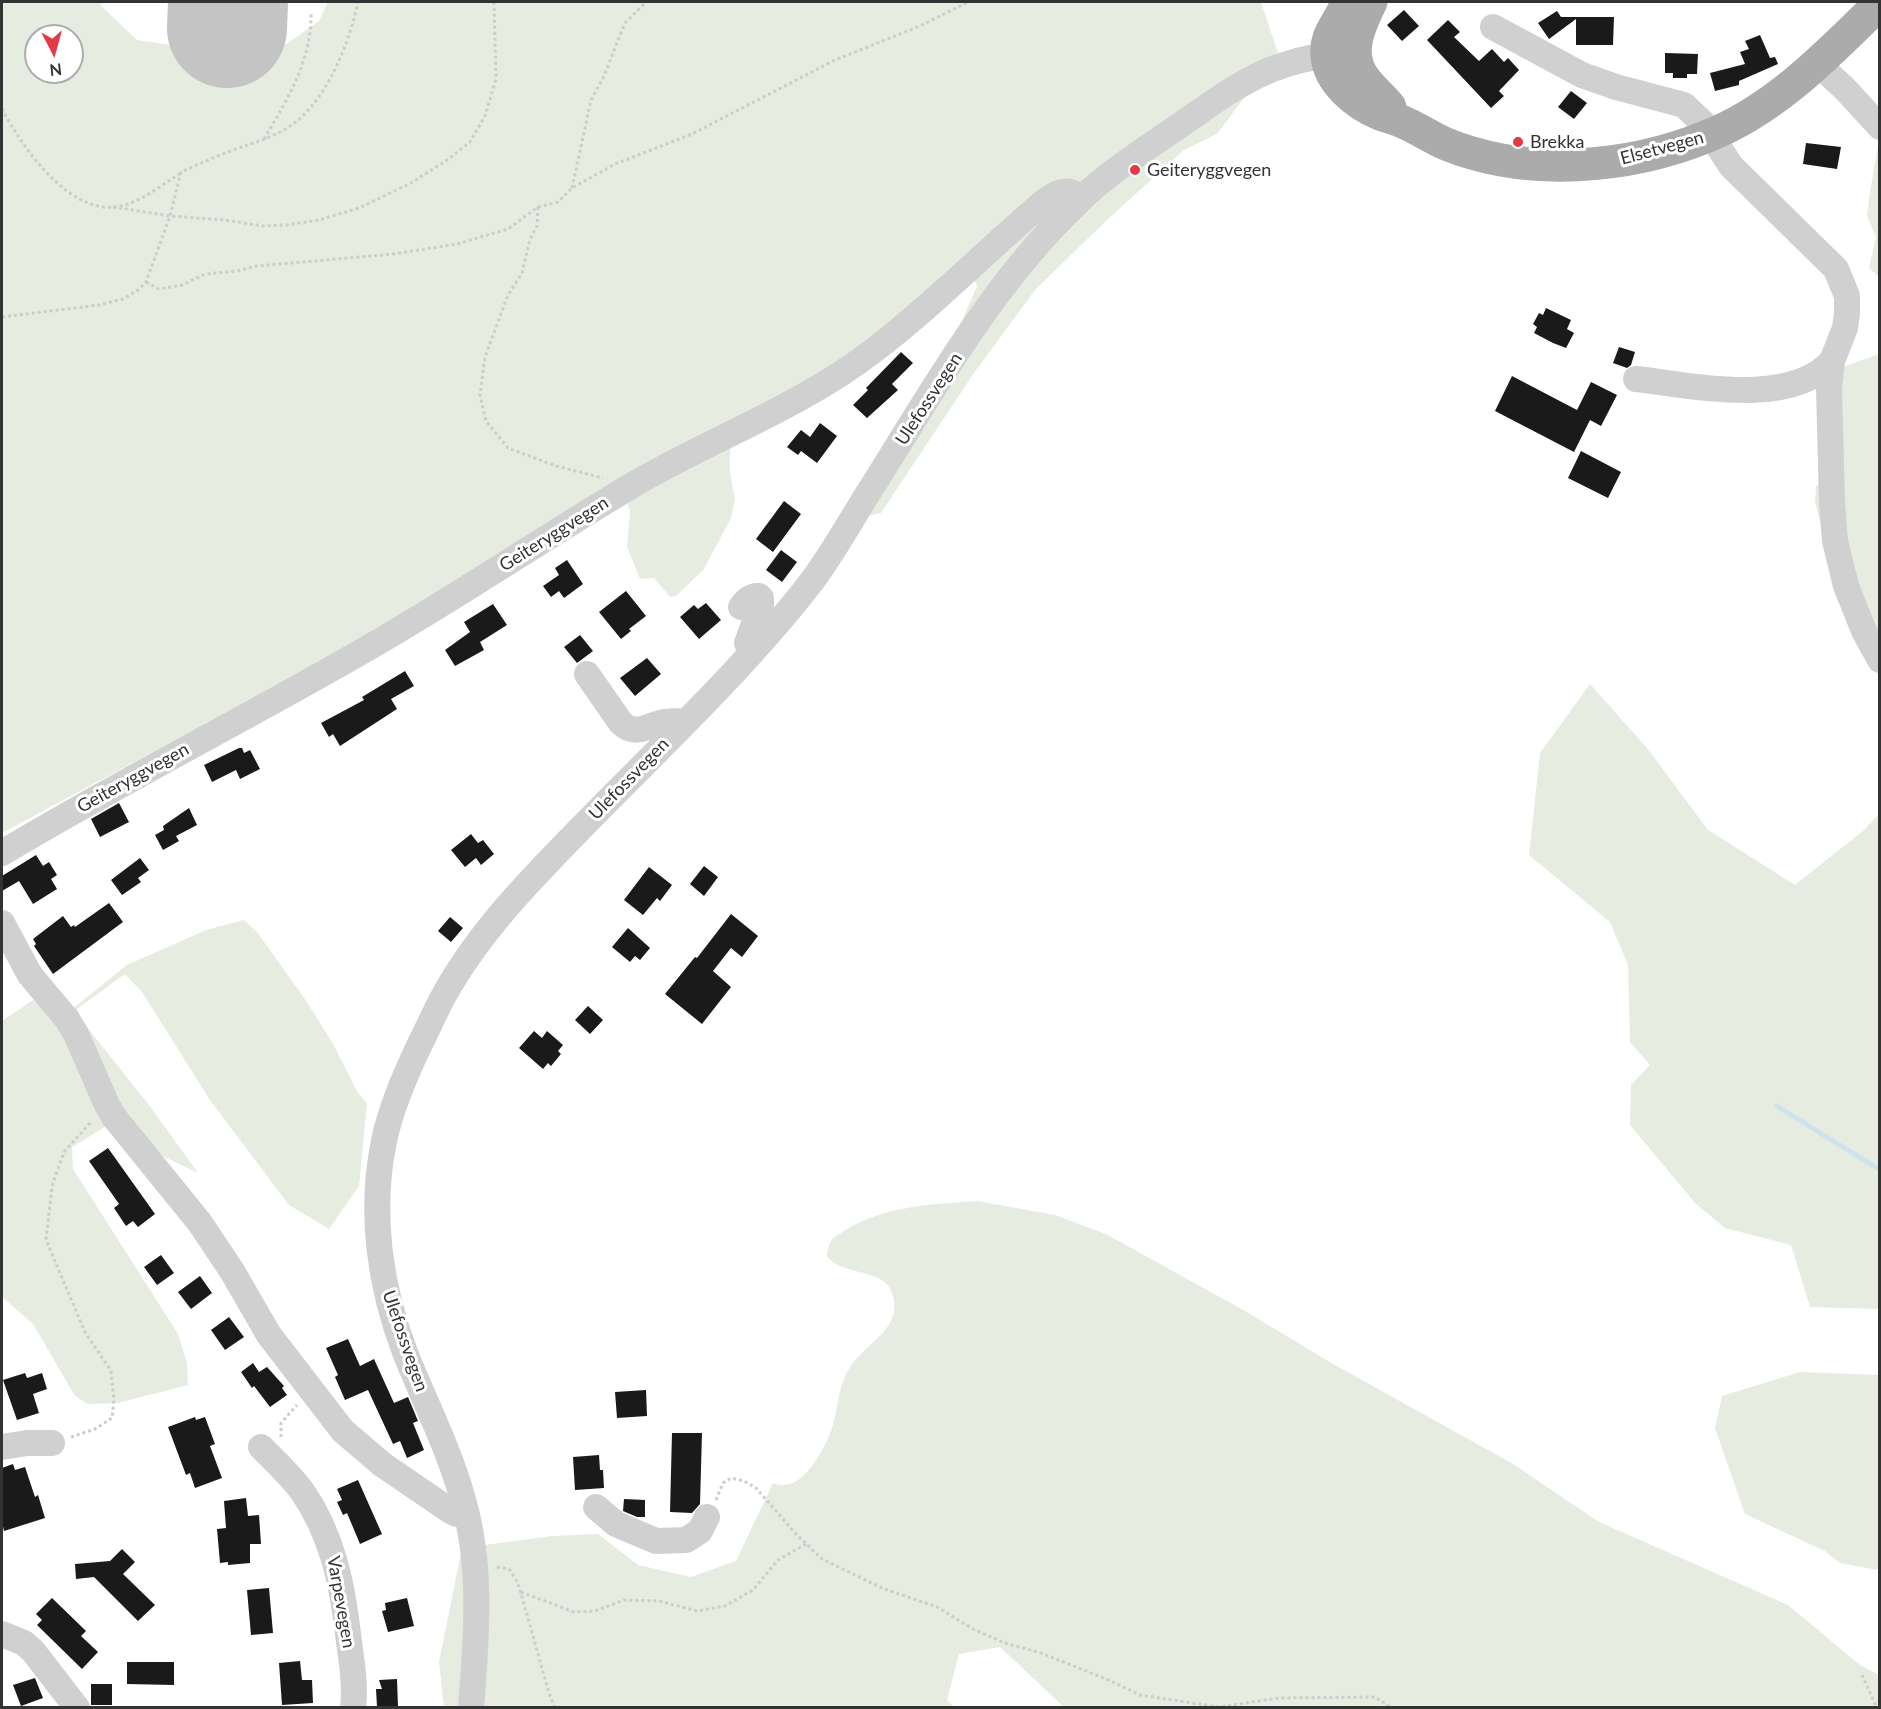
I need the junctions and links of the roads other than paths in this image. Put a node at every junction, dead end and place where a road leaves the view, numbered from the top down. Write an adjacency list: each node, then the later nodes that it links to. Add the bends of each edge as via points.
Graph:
1 (1347, 2): 5 (main road, via 1330,31)
2 (1371, 2): 5 (main road, via 1357,35)
3 (1880, 3): 6 (main road, Elsetvegen)
4 (1493, 27): 8 (street, via 1582,75 1684,105 1696,114)
5 (1340, 54): 8 (main road, Elsetvegen, via 1328,63 1338,84 1348,93 1378,113 1466,151 1518,162 1606,162 1664,151); 9 (street, Ulefossvegen, via 1264,73 1133,157)
6 (1817, 63): 7 (street); 8 (main road, Elsetvegen, via 1758,110)
7 (1880, 127)
8 (1710, 136): 10 (street, via 1731,165 1836,269 1846,296 1847,313)
9 (1082, 198): 13 (street, Ulefossvegen, via 1009,278 811,582); 17 (street, Geiteryggvegen, via 1074,192 1054,194 935,300 831,380 632,485 368,649)
10 (1832, 361): 11 (street, via 1812,377 1751,390); 14 (street, via 1829,416 1835,541 1846,586)
11 (1636, 379)
12 (741, 607): 13 (street, via 753,596 761,598 747,643)
13 (751, 653): 16 (street, Ulefossvegen)
14 (1880, 660)
15 (587, 674): 16 (street, via 621,723 629,728 642,730 664,722)
16 (685, 721): 23 (street, Ulefossvegen, via 533,877 486,934 444,995 408,1068 389,1121 377,1197 378,1237 387,1293 405,1353 451,1463)
17 (2, 853)
18 (2, 923): 23 (street, via 30,975 76,1034 107,1105 212,1240 269,1335 310,1390 343,1431 376,1460 449,1510)
19 (52, 1443): 20 (street)
20 (2, 1447)
21 (261, 1447): 27 (street, Varpevegen, via 302,1491 333,1554 354,1679)
22 (596, 1507): 24 (street, via 616,1524 656,1541 686,1540 700,1531)
23 (467, 1515): 28 (street, Ulefossvegen, via 477,1602)
24 (707, 1517)
25 (2, 1634): 26 (street, via 33,1651)
26 (77, 1707)
27 (353, 1707)
28 (471, 1707)

